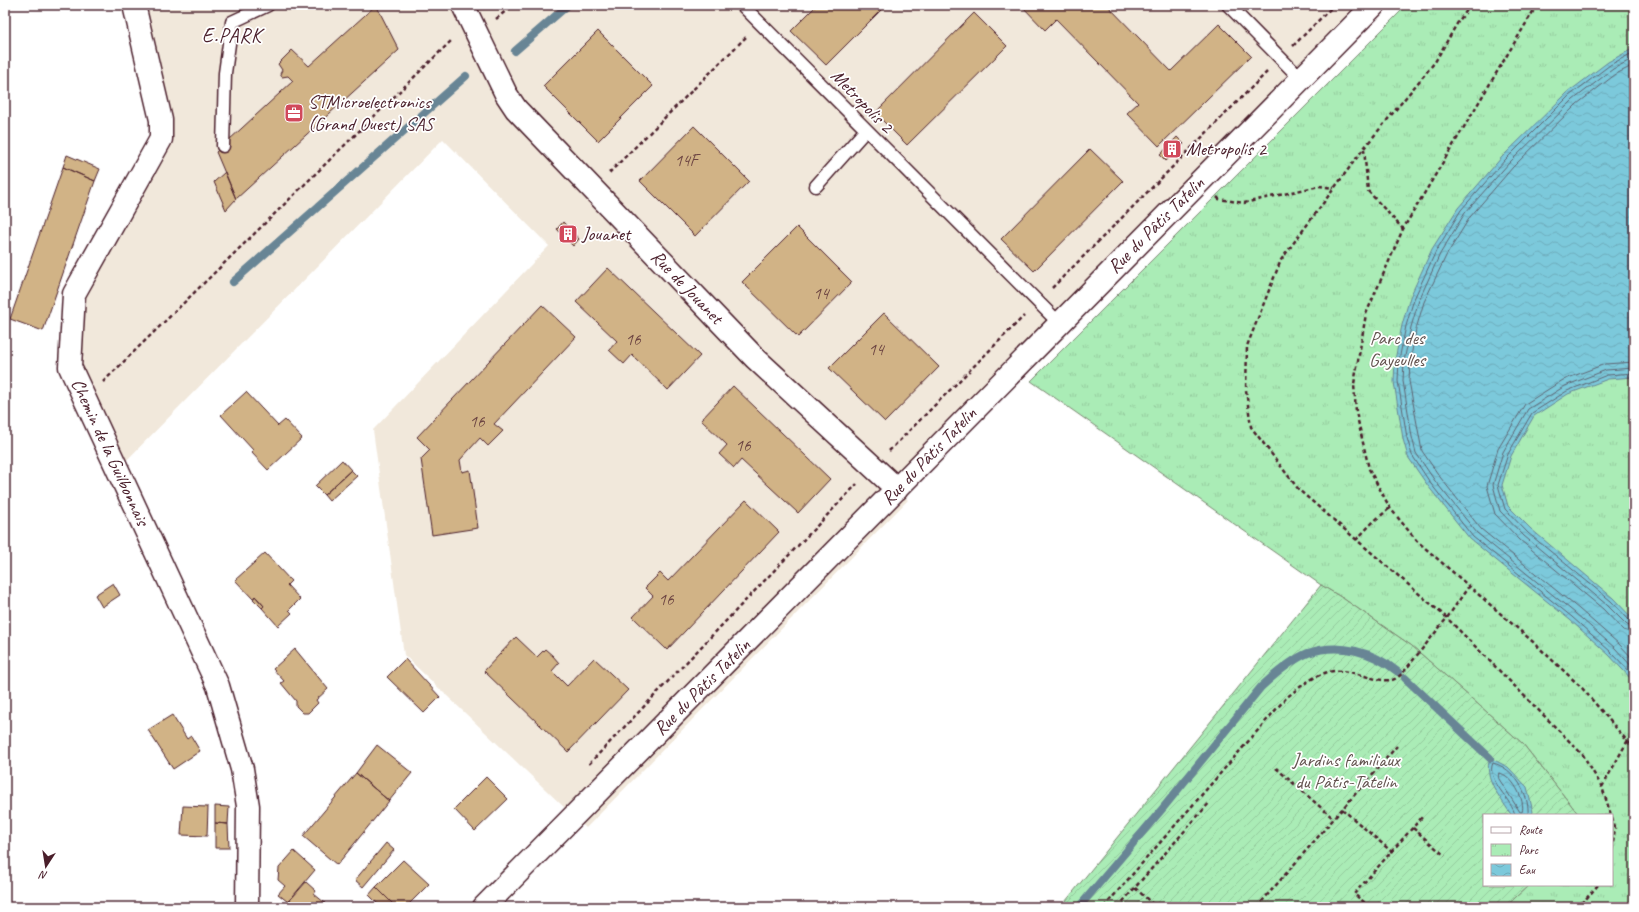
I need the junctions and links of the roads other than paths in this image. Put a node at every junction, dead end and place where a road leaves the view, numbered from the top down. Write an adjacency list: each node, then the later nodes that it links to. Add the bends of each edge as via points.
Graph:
1 (134, 5): 13 (street, Chemin de la Guilbonnais, via 162,120 161,139 74,294 70,368 218,686 242,769 248,806)
2 (268, 5): 9 (lane, via 232,22 225,73)
3 (742, 5): 8 (lane, Metropolis 2)
4 (1228, 5): 7 (lane)
5 (1374, 5): 7 (street, Rue du Pâtis Tatelin)
6 (467, 14): 12 (street, Rue de Jouanet, via 506,94 516,109 755,358)
7 (1301, 79): 11 (street, Rue du Pâtis Tatelin)
8 (865, 131): 10 (lane); 11 (lane, Metropolis 2)
9 (223, 146)
10 (816, 186)
11 (1058, 323): 12 (street, Rue du Pâtis Tatelin)
12 (897, 489): 14 (street, Rue du Pâtis Tatelin)
13 (247, 907)
14 (484, 907)

